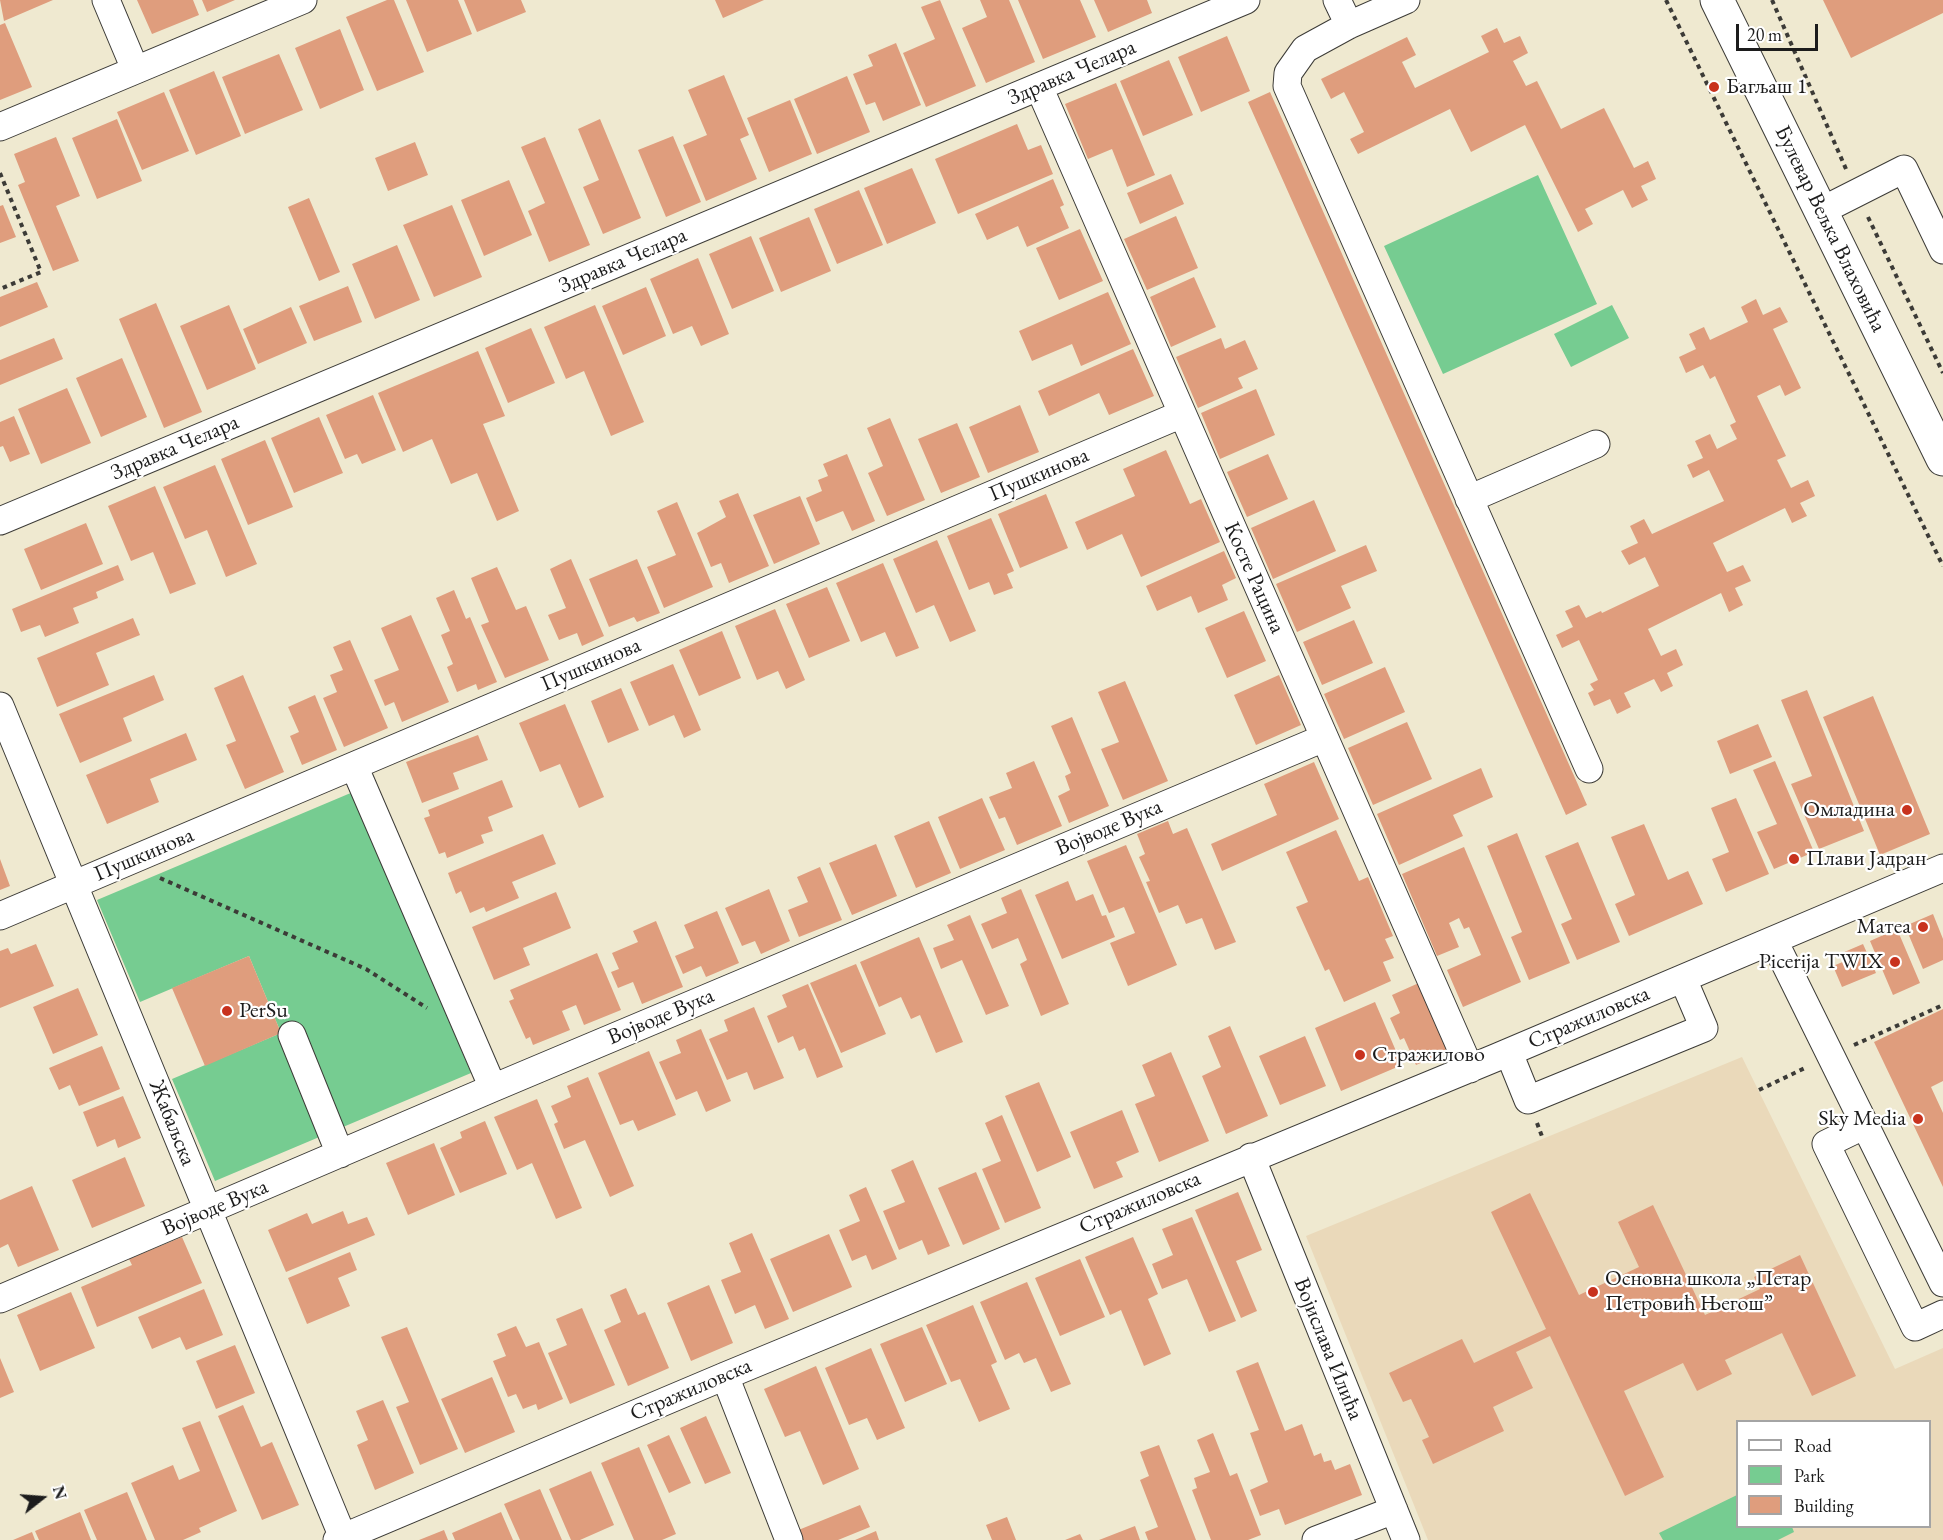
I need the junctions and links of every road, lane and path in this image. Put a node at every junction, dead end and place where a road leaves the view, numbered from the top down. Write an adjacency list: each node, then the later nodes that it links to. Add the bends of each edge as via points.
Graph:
1 (105, 0): 9 (street)
2 (303, 0): 9 (street)
3 (1246, 0): 10 (street, Здравка Челара)
4 (1337, 0): 8 (street)
5 (1406, 0): 8 (street)
6 (1666, 0): 21 (path)
7 (1717, 0): 13 (main road, Булевар Вељка Влаховића)
8 (1349, 25): 19 (street, via 1305,50 1288,73 1287,86)
9 (135, 69): 11 (street)
10 (1039, 87): 16 (street, Косте Рацина); 20 (street, Здравка Челара)
11 (0, 127)
12 (0, 173): 15 (path, via 41,272)
13 (1821, 211): 14 (street, via 1904,169); 17 (main road, Булевар Вељка Влаховића)
14 (1943, 250)
15 (0, 289)
16 (1182, 414): 23 (street, Косте Рацина); 24 (street, Пушкинова)
17 (1939, 443)
18 (1596, 444): 19 (street)
19 (1469, 499): 25 (street)
20 (0, 521)
21 (1943, 566)
22 (0, 706): 28 (street, Жабаљска)
23 (1324, 738): 37 (street, Косте Рацина); 38 (street, Војводе Вука)
24 (354, 766): 26 (street, Пушкинова); 33 (street)
25 (1589, 770)
26 (122, 864): 28 (street, Пушкинова); 33 (path, via 146,870 366,969)
27 (1943, 868): 30 (street, Стражиловска)
28 (73, 885): 29 (street, Пушкинова); 43 (street, Жабаљска)
29 (0, 916)
30 (1774, 941): 31 (street, Стражиловска); 36 (street)
31 (1683, 979): 35 (street, Стражиловска); 35 (street, via 1704,1028 1528,1100)
32 (1943, 1005): 36 (path)
33 (470, 1033): 38 (street)
34 (291, 1035): 41 (street)
35 (1509, 1053): 37 (street, Стражиловска)
36 (1830, 1056): 39 (path); 40 (street)
37 (1470, 1069): 42 (street, Стражиловска)
38 (493, 1088): 41 (street, Војводе Вука)
39 (1759, 1090)
40 (1865, 1125): 44 (street); 46 (street, via 1826,1144 1916,1327)
41 (340, 1154): 43 (street, Војводе Вука)
42 (1251, 1157): 47 (street, Стражиловска); 48 (street, Војислава Илића)
43 (208, 1211): 45 (street, Војводе Вука); 49 (street, Жабаљска)
44 (1943, 1283)
45 (0, 1299)
46 (1943, 1314)
47 (725, 1376): 49 (street, Стражиловска); 50 (street)
48 (1394, 1510): 51 (street); 52 (street, Војислава Илића)
49 (342, 1539)
50 (789, 1540)
51 (1316, 1540)
52 (1406, 1540)

